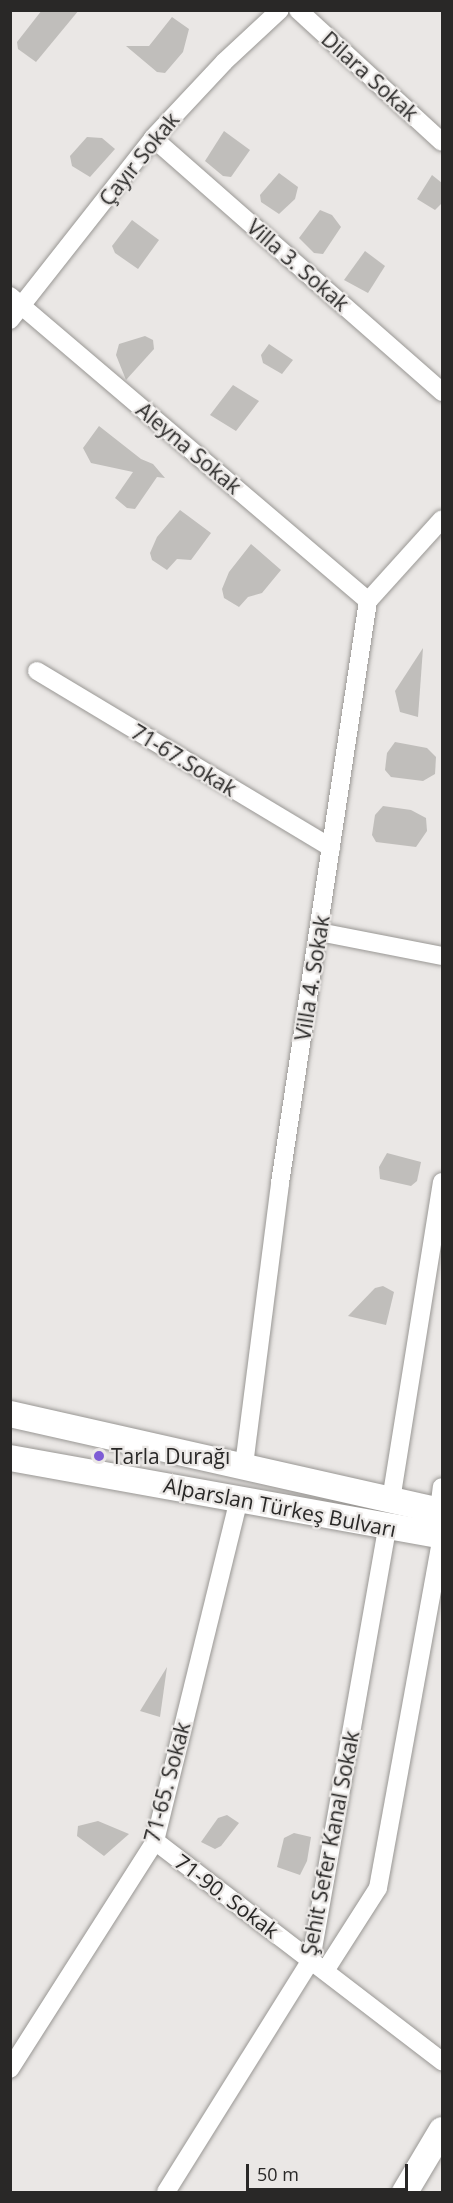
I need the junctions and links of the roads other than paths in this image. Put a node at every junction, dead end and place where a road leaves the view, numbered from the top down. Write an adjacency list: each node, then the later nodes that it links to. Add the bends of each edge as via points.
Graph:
1 (280, 10): 3 (street, Çayır Sokak, via 224,62)
2 (298, 10): 4 (street, Dilara Sokak)
3 (153, 138): 5 (street, Çayır Sokak); 6 (street, Villa 3. Sokak)
4 (442, 142)
5 (14, 307): 8 (street, Aleyna Sokak)
6 (442, 392)
7 (442, 519): 8 (street)
8 (369, 601): 10 (street, Villa 4. Sokak)
9 (37, 671): 10 (street, 71-67.Sokak)
10 (331, 848): 11 (street, Villa 4. Sokak)
11 (319, 932): 12 (street); 16 (street, Villa 4. Sokak, via 280,1183)
12 (442, 956)
13 (442, 1182): 18 (street)
14 (10, 1414): 16 (street, Alparslan Türkeş Bulvarı)
15 (10, 1458): 17 (street, Alparslan Türkeş Bulvarı)
16 (244, 1465): 18 (street, Alparslan Türkeş Bulvarı)
17 (239, 1499): 20 (street, Alparslan Türkeş Bulvarı); 22 (street, 71-65. Sokak)
18 (391, 1500): 19 (street, Alparslan Türkeş Bulvarı)
19 (441, 1503)
20 (387, 1528): 21 (street, Alparslan Türkeş Bulvarı); 23 (street, Şehit Sefer Kanal Sokak)
21 (442, 1536): 24 (street, Şehit Sefer Kanal Sokak, via 378,1888)
22 (155, 1841): 23 (street, 71-90. Sokak); 26 (street, 71-65. Sokak)
23 (311, 1960): 24 (street, 71-90. Sokak); 28 (street, Şehit Sefer Kanal Sokak)
24 (325, 1971): 25 (street, 71-90. Sokak)
25 (442, 2061)
26 (10, 2069)
27 (442, 2130): 29 (street)
28 (166, 2193)
29 (405, 2193)

